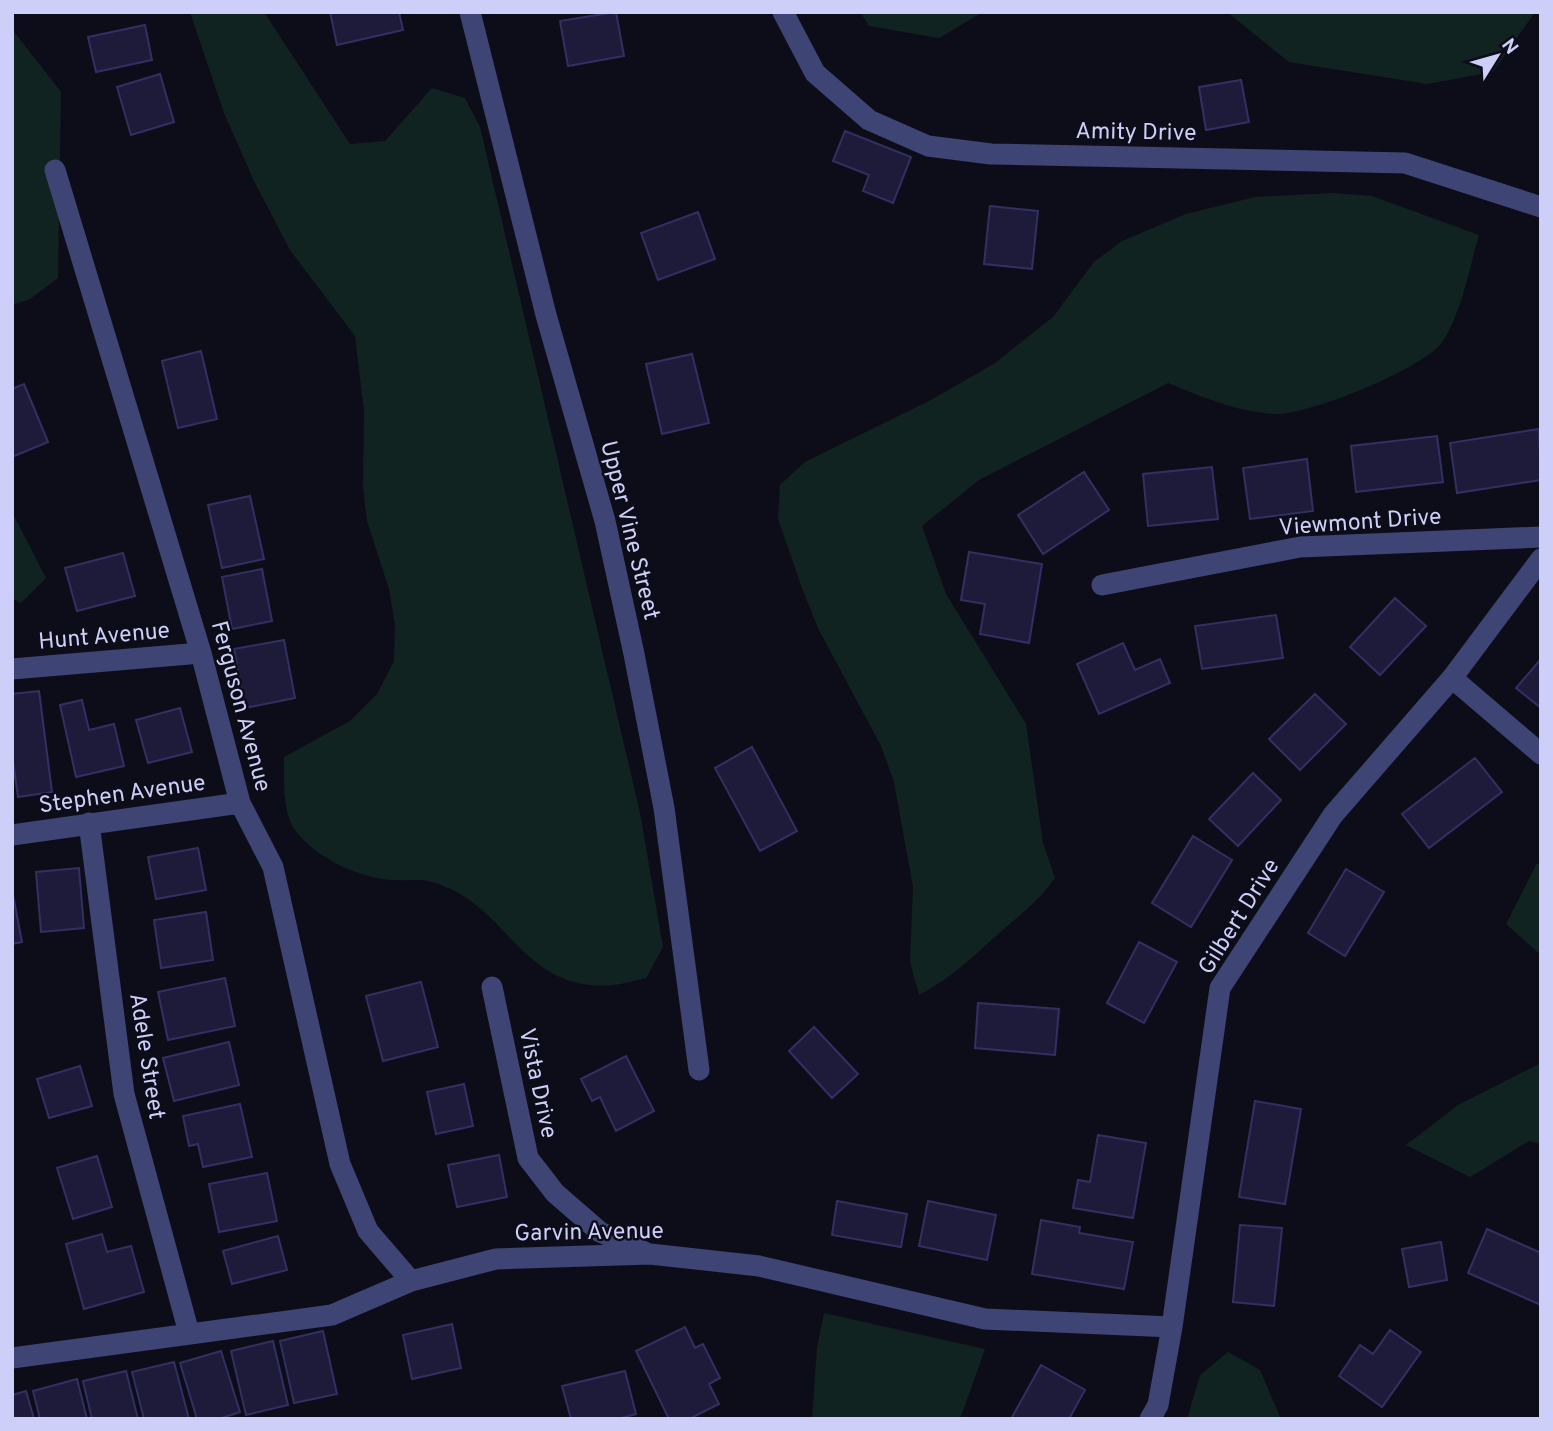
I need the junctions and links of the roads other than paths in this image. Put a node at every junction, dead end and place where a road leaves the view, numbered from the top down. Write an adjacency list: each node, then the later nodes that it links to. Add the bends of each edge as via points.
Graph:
1 (470, 12): 16 (street, Upper Vine Street, via 546,315 605,521 635,654 664,808)
2 (783, 12): 4 (street, Amity Drive, via 815,73 869,120 928,146 992,154 1405,163)
3 (55, 170): 8 (street, Ferguson Avenue)
4 (1541, 207)
5 (1541, 537): 7 (street, Viewmont Drive, via 1300,547)
6 (1541, 559): 10 (street, Gilbert Drive)
7 (1102, 585)
8 (201, 653): 9 (street, Hunt Avenue); 12 (street, Ferguson Avenue)
9 (12, 668)
10 (1452, 678): 11 (street); 19 (street, Gilbert Drive, via 1333,815 1220,988)
11 (1541, 754)
12 (240, 803): 13 (street, Stephen Avenue); 18 (street, Ferguson Avenue, via 273,867 340,1164 368,1231)
13 (89, 823): 14 (street, Stephen Avenue); 20 (street, Adele Street, via 124,1094)
14 (12, 835)
15 (492, 987): 17 (street, Vista Drive, via 528,1158 555,1193 600,1232)
16 (699, 1070)
17 (650, 1254): 18 (street, Garvin Avenue, via 496,1259); 19 (street, Garvin Avenue, via 759,1266 985,1319)
18 (411, 1282): 20 (street, Garvin Avenue, via 332,1315)
19 (1172, 1327): 22 (street, Gilbert Drive, via 1158,1405)
20 (189, 1333): 21 (street, Garvin Avenue)
21 (12, 1358)
22 (1150, 1419)

